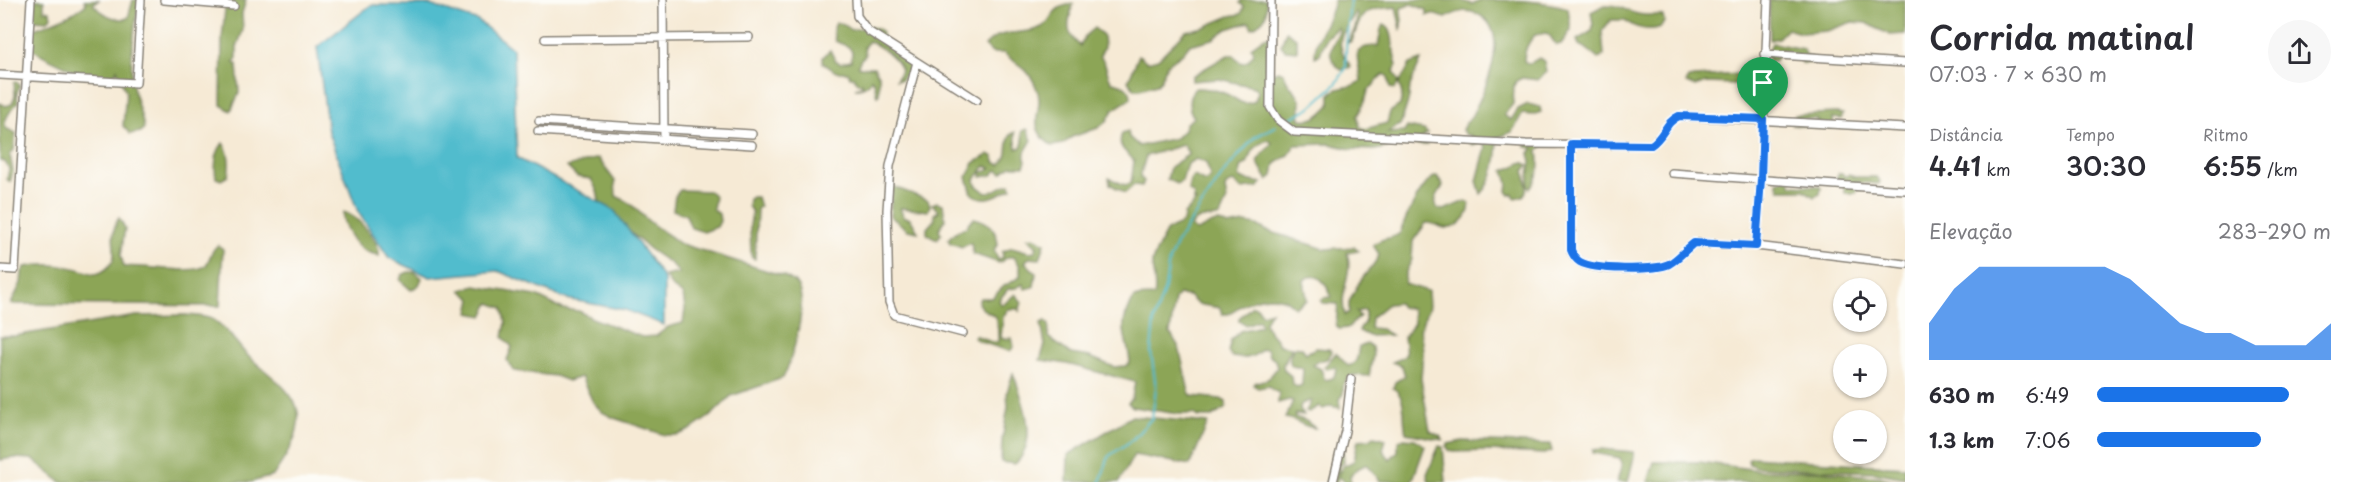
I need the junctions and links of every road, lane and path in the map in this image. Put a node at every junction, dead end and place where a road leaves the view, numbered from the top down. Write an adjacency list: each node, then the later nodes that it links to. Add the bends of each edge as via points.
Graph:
1 (31, 0): 16 (street)
2 (141, 0): 16 (street, via 136,83)
3 (164, 0): 8 (street)
4 (663, 0): 9 (street)
5 (856, 0): 13 (street, via 862,26)
6 (1271, 0): 25 (street, via 1270,107 1278,120 1294,132)
7 (1768, 0): 12 (street)
8 (234, 6)
9 (664, 37): 10 (street); 11 (street); 21 (street)
10 (749, 37)
11 (545, 39)
12 (1765, 54): 14 (street); 18 (street)
13 (917, 62): 17 (street); 33 (street, via 890,166 889,302 894,315)
14 (1905, 63)
15 (0, 75): 16 (street)
16 (28, 76): 32 (street, via 15,270)
17 (977, 100)
18 (1763, 119): 20 (street); 25 (street, via 1679,116 1671,119 1651,145); 28 (street)
19 (539, 121): 21 (street)
20 (1905, 128)
21 (664, 130): 23 (street); 24 (street)
22 (538, 131): 24 (street)
23 (752, 134)
24 (664, 140): 26 (street)
25 (1571, 144): 30 (street, via 1571,250 1581,262 1592,266 1654,267 1669,264 1694,243)
26 (752, 145)
27 (1672, 173): 28 (street)
28 (1761, 179): 29 (street); 30 (street)
29 (1905, 190)
30 (1756, 246): 31 (street)
31 (1905, 264)
32 (0, 269)
33 (963, 333)
34 (1352, 380): 35 (street)
35 (1333, 482)

